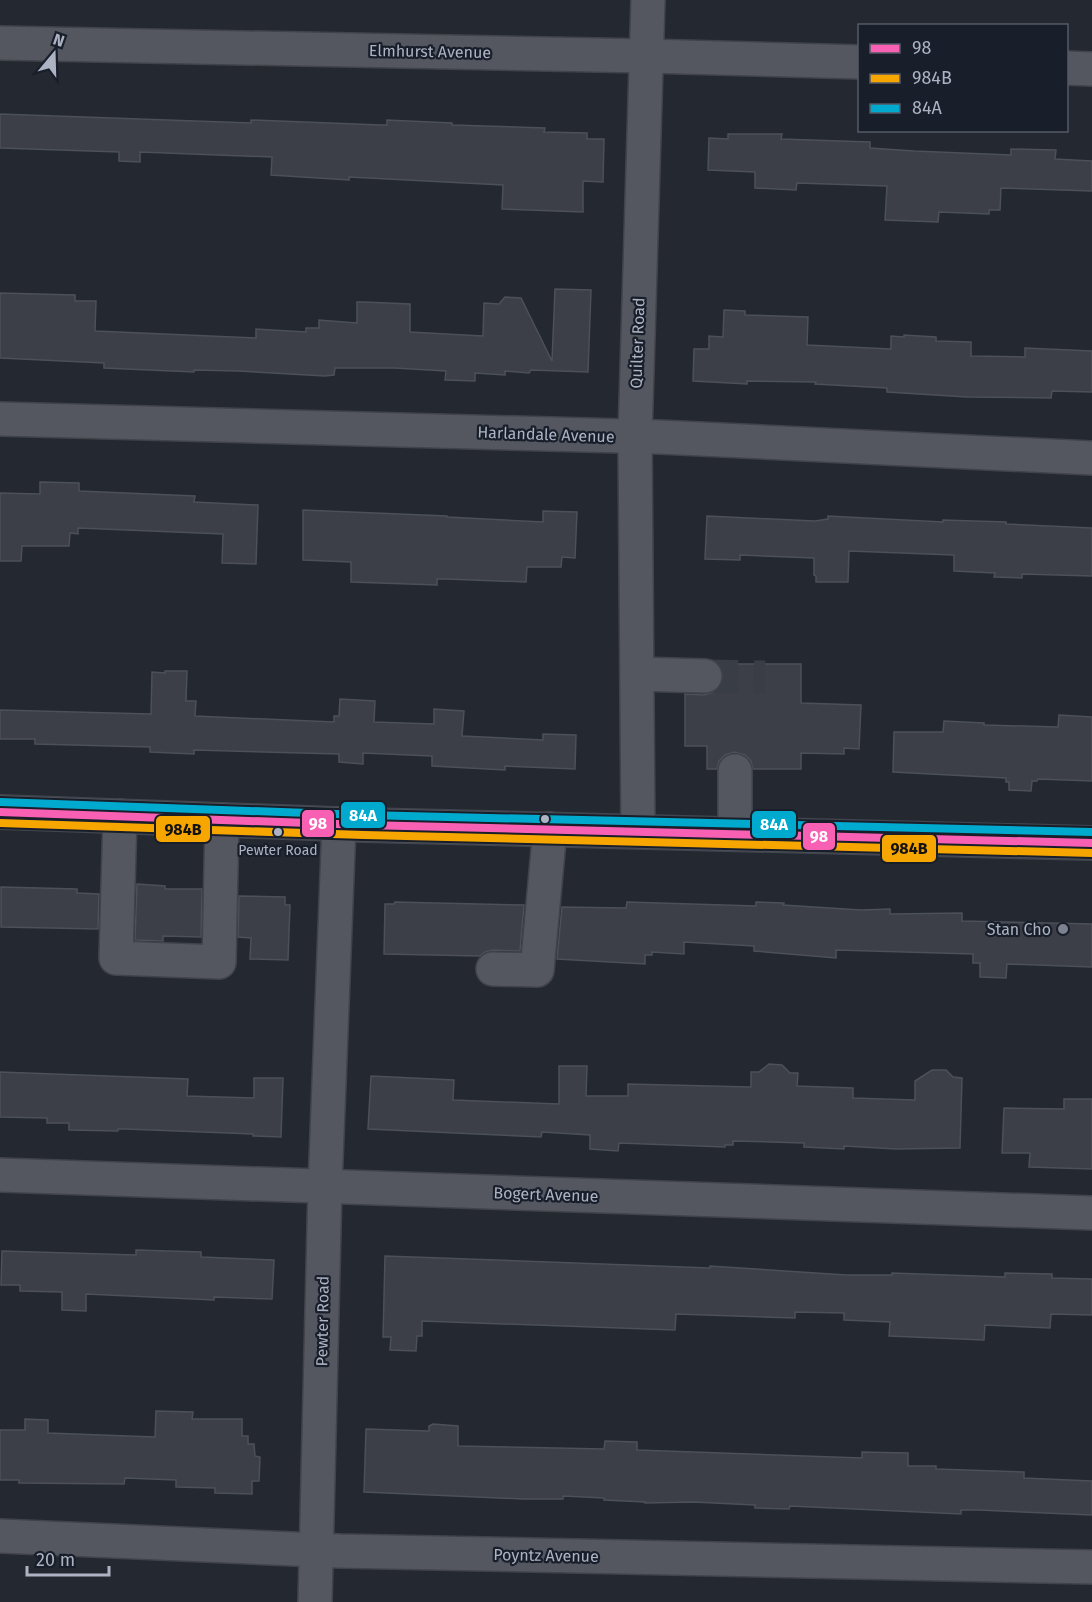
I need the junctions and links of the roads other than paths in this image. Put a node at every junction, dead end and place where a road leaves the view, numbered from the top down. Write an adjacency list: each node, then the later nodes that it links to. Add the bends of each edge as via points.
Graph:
1 (648, 0): 3 (street, Quilter Road)
2 (0, 43): 3 (street, Elmhurst Avenue)
3 (646, 56): 4 (street, Elmhurst Avenue); 8 (street, Quilter Road)
4 (858, 62)
5 (1068, 68): 6 (street)
6 (1092, 69)
7 (0, 419): 8 (street, Harlandale Avenue)
8 (634, 437): 9 (street, Harlandale Avenue); 10 (street, Quilter Road)
9 (1092, 458)
10 (637, 674): 11 (street); 18 (street, Quilter Road)
11 (705, 676)
12 (735, 771): 19 (street)
13 (0, 812): 14 (main road)
14 (120, 816): 15 (main road); 15 (street, via 116,958 127,959 219,962)
15 (222, 820): 16 (main road)
16 (339, 824): 17 (main road); 23 (street, Pewter Road)
17 (550, 829): 18 (main road); 21 (street, via 537,970)
18 (638, 831): 19 (main road)
19 (735, 834): 20 (main road)
20 (1092, 843)
21 (493, 969)
22 (0, 1175): 23 (street, Bogert Avenue)
23 (325, 1186): 24 (street, Bogert Avenue); 26 (street, Pewter Road)
24 (1092, 1213)
25 (0, 1536): 26 (street, Poyntz Avenue)
26 (317, 1550): 27 (street, Poyntz Avenue); 28 (street, Pewter Road)
27 (1092, 1567)
28 (315, 1602)

